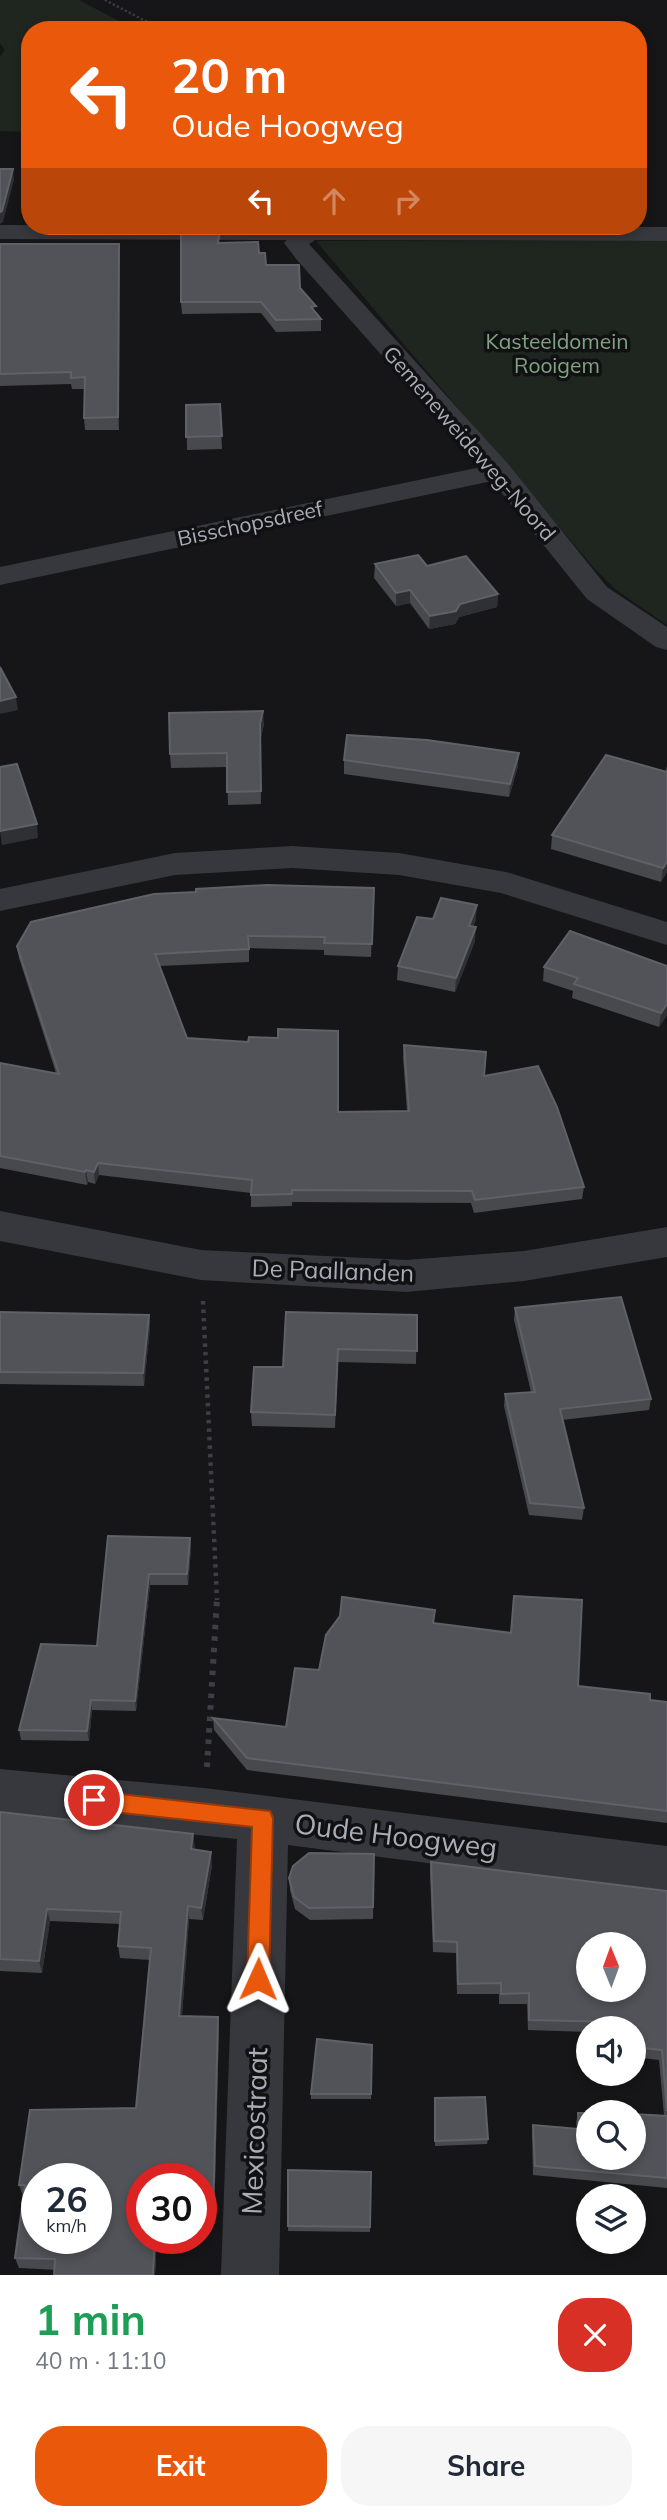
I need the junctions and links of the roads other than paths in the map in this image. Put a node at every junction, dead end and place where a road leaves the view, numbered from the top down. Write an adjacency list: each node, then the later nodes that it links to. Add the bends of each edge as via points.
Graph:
1 (0, 232): 2 (street)
2 (21, 232)
3 (647, 234): 4 (street)
4 (667, 234)
5 (306, 235): 6 (street, Gemeneweideweg-Noord, via 296,243 305,255)
6 (499, 471): 7 (street, Bisschopsdreef); 8 (street, Gemeneweideweg-Noord, via 597,593)
7 (0, 576)
8 (667, 641)
9 (0, 900): 10 (street, via 175,864 292,857 399,864 506,883)
10 (667, 934)
11 (0, 1226): 12 (street, De Paallanden, via 201,1265 406,1276 524,1266)
12 (667, 1242)
13 (0, 1792): 14 (street, Oude Hoogweg)
14 (263, 1818): 15 (street, Oude Hoogweg); 16 (street, Mexicostraat)
15 (667, 1870)
16 (250, 2275)

